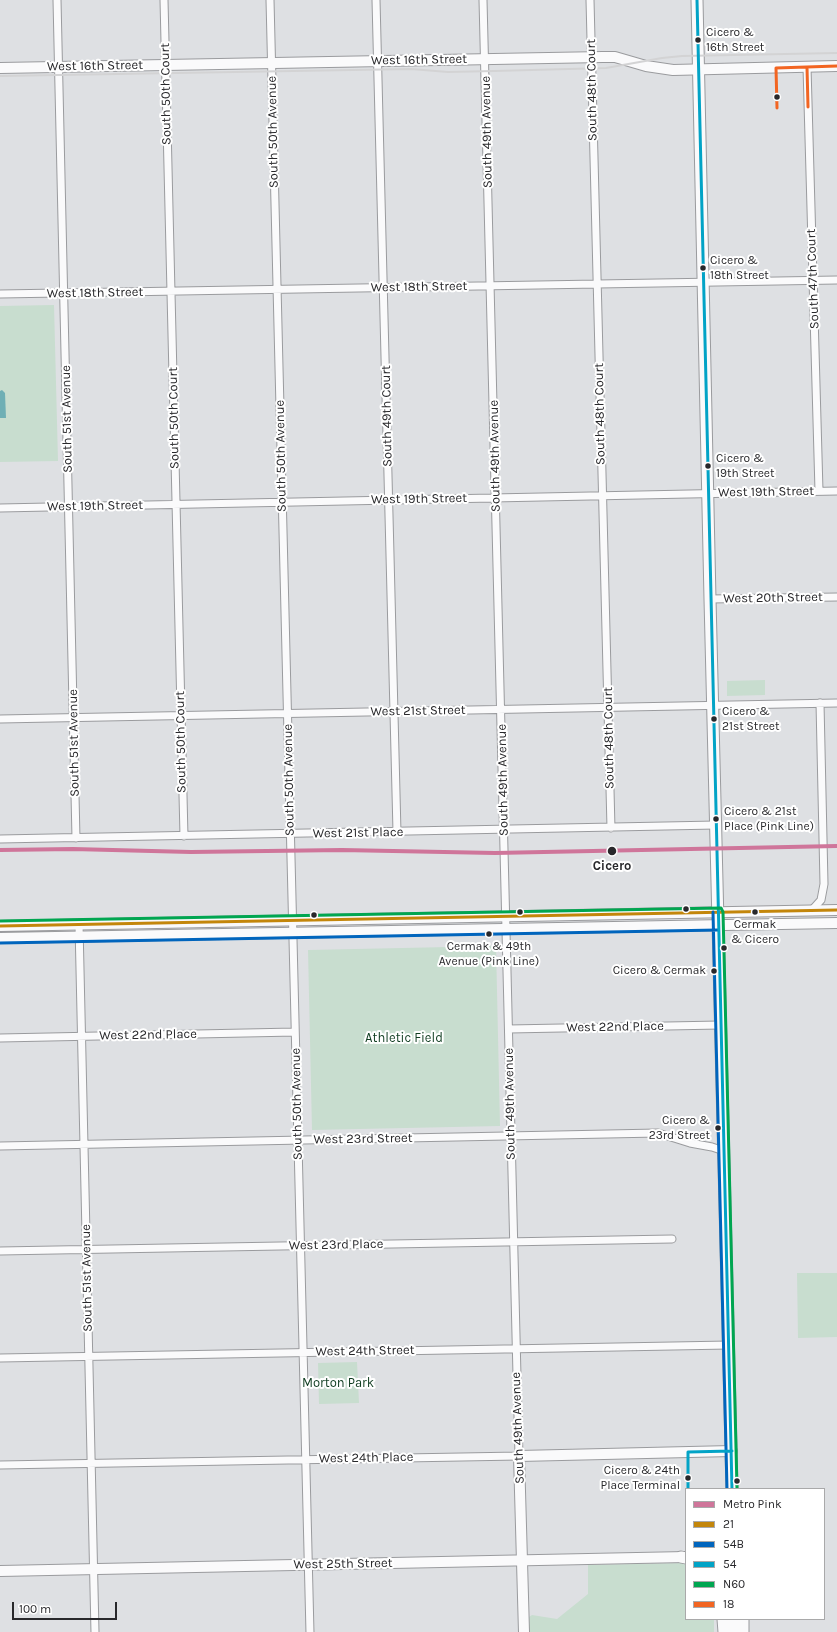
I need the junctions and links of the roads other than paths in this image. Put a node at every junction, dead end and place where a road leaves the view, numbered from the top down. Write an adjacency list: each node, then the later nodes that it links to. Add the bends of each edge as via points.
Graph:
1 (57, 0): 14 (street, South 51st Avenue)
2 (164, 0): 12 (street, South 50th Court)
3 (270, 0): 11 (street, South 50th Avenue)
4 (376, 0): 10 (street, South 49th Court)
5 (483, 0): 9 (street, South 49th Avenue)
6 (590, 0): 8 (street, South 48th Court)
7 (697, 0): 17 (main road)
8 (592, 57): 9 (street, West 16th Street); 17 (street, West 16th Street, via 615,57 661,68); 21 (street, South 48th Court)
9 (485, 59): 10 (street, West 16th Street); 22 (street, South 49th Avenue)
10 (378, 61): 11 (street, West 16th Street); 23 (street, South 49th Court)
11 (272, 63): 12 (street, West 16th Street); 24 (street, South 50th Avenue)
12 (165, 65): 14 (street, West 16th Street); 25 (street, South 50th Court)
13 (837, 66): 15 (street, West 16th Street)
14 (58, 67): 16 (street, West 16th Street); 26 (street, South 51st Avenue)
15 (807, 67): 17 (street, West 16th Street); 18 (street, South 47th Court)
16 (0, 68)
17 (699, 69): 20 (main road)
18 (813, 280): 19 (street, West 18th Street); 20 (street, West 18th Street); 28 (street, South 47th Court)
19 (837, 280)
20 (703, 282): 21 (street, West 18th Street); 30 (main road)
21 (597, 284): 22 (street, West 18th Street); 31 (street, South 48th Court)
22 (491, 286): 23 (street, West 18th Street); 32 (street, South 49th Avenue)
23 (384, 288): 24 (street, West 18th Street); 33 (street, South 49th Court)
24 (277, 290): 25 (street, West 18th Street); 34 (street, South 50th Avenue)
25 (170, 291): 26 (street, West 18th Street); 35 (street, South 50th Court)
26 (64, 293): 27 (street, West 18th Street); 36 (street, South 51st Avenue)
27 (0, 294)
28 (819, 491): 29 (street, West 19th Street); 30 (street, West 19th Street)
29 (837, 491)
30 (708, 494): 31 (street, West 19th Street); 39 (main road)
31 (602, 496): 32 (street, West 19th Street); 43 (street, South 48th Court)
32 (496, 498): 33 (street, West 19th Street); 44 (street, South 49th Avenue)
33 (389, 500): 34 (street, West 19th Street); 45 (street, South 49th Court)
34 (282, 502): 35 (street, West 19th Street); 46 (street, South 50th Avenue)
35 (176, 504): 36 (street, West 19th Street); 47 (street, South 50th Court)
36 (69, 506): 37 (street, West 19th Street); 48 (street, South 51st Avenue)
37 (0, 508)
38 (837, 597): 39 (street, West 20th Street)
39 (710, 599): 42 (main road)
40 (837, 703): 41 (street, West 21st Street)
41 (820, 704): 42 (street, West 21st Street); 58 (street, via 824,884 821,900)
42 (713, 705): 43 (street, West 21st Street); 50 (main road)
43 (608, 707): 44 (street, West 21st Street); 51 (street, South 48th Court)
44 (502, 709): 45 (street, West 21st Street); 52 (street, South 49th Avenue)
45 (394, 711): 46 (street, West 21st Street); 53 (street, South 49th Court)
46 (288, 713): 47 (street, West 21st Street); 54 (street, South 50th Avenue)
47 (181, 716): 48 (street, West 21st Street); 55 (street, South 50th Court)
48 (74, 718): 49 (street, West 21st Street); 56 (street, South 51st Avenue)
49 (0, 719)
50 (716, 825): 51 (street, West 21st Place); 60 (main road)
51 (611, 828): 52 (street, West 21st Place)
52 (505, 830): 53 (street, West 21st Place); 61 (street, South 49th Avenue)
53 (397, 832): 54 (street, West 21st Place)
54 (290, 834): 55 (street, West 21st Place); 62 (street, South 50th Avenue)
55 (184, 836): 56 (street, West 21st Place)
56 (76, 838): 57 (street, West 21st Place)
57 (0, 839)
58 (812, 910): 59 (street); 60 (street)
59 (837, 910)
60 (718, 912): 61 (street); 65 (main road)
61 (507, 917): 62 (street); 67 (street, South 49th Avenue)
62 (292, 921): 64 (street); 68 (street, South 50th Avenue)
63 (837, 924): 65 (street)
64 (78, 925): 66 (street); 69 (street, South 51st Avenue)
65 (718, 925): 67 (street); 71 (main road)
66 (0, 926)
67 (507, 929): 68 (street); 72 (street, South 49th Avenue)
68 (293, 933): 69 (street); 73 (street, South 50th Avenue)
69 (79, 937): 70 (street); 74 (street, South 51st Avenue)
70 (0, 938)
71 (720, 1025): 72 (street, West 22nd Place); 80 (main road)
72 (509, 1029): 76 (street, South 49th Avenue)
73 (295, 1032): 74 (street, West 22nd Place); 77 (street, South 50th Avenue)
74 (81, 1036): 75 (street, West 22nd Place); 78 (street, South 51st Avenue)
75 (0, 1038)
76 (511, 1135): 77 (street, West 23rd Street); 80 (street, West 23rd Street, via 658,1133); 82 (street, South 49th Avenue)
77 (298, 1140): 78 (street, West 23rd Street); 83 (street, South 50th Avenue)
78 (84, 1144): 79 (street, West 23rd Street); 84 (street, South 51st Avenue)
79 (0, 1146)
80 (724, 1150): 86 (main road)
81 (672, 1239): 82 (street, West 23rd Place)
82 (513, 1242): 83 (street, West 23rd Place); 87 (street, South 49th Avenue)
83 (300, 1246): 84 (street, West 23rd Place); 88 (street, South 50th Avenue)
84 (86, 1250): 85 (street, West 23rd Place); 89 (street, South 51st Avenue)
85 (0, 1251)
86 (729, 1345): 87 (street, West 24th Street); 91 (main road)
87 (516, 1349): 88 (street, West 24th Street); 92 (street, South 49th Avenue)
88 (303, 1352): 89 (street, West 24th Street); 93 (street, South 50th Avenue)
89 (89, 1356): 90 (street, West 24th Street); 94 (street, South 51st Avenue)
90 (0, 1358)
91 (732, 1451): 92 (street, West 24th Place); 96 (main road)
92 (519, 1456): 93 (street, West 24th Place); 98 (street, South 49th Avenue)
93 (305, 1460): 94 (street, West 24th Place); 99 (street, South 50th Avenue)
94 (91, 1463): 95 (street, West 24th Place); 100 (street, South 51st Avenue)
95 (0, 1465)
96 (732, 1488)
97 (684, 1558): 98 (street, West 25th Street)
98 (522, 1560): 99 (street, West 25th Street); 107 (street, South 49th Avenue)
99 (308, 1564): 100 (street, West 25th Street); 106 (street, South 50th Avenue)
100 (94, 1570): 101 (street, West 25th Street); 105 (street, South 51st Avenue)
101 (0, 1571)
102 (723, 1620): 108 (main road)
103 (734, 1620): 109 (main road)
104 (743, 1620): 110 (main road)
105 (95, 1632)
106 (310, 1632)
107 (524, 1632)
108 (724, 1632)
109 (734, 1632)
110 (743, 1632)

